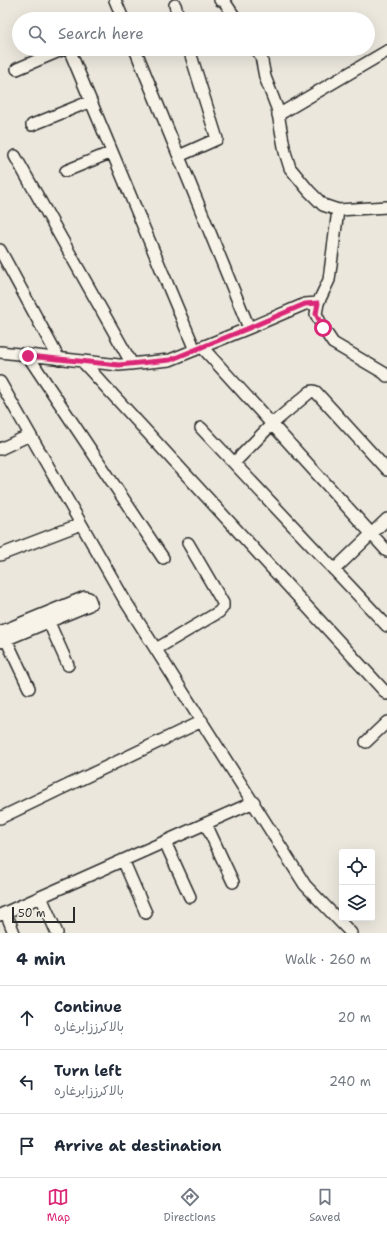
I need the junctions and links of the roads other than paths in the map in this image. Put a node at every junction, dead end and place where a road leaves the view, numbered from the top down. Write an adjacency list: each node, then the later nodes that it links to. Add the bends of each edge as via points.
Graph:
1 (115, 0): 4 (street)
2 (220, 0): 6 (street, via 224,1)
3 (175, 6): 5 (street)
4 (120, 12)
5 (177, 12)
6 (231, 12)
7 (387, 51): 15 (street)
8 (48, 56): 13 (street)
9 (72, 56): 14 (street)
10 (138, 56): 19 (street)
11 (190, 56): 19 (street, via 217,139)
12 (261, 56): 15 (street, via 265,78)
13 (17, 69)
14 (91, 101): 16 (street); 17 (street)
15 (278, 114): 22 (street, via 290,168 323,205)
16 (32, 125)
17 (112, 152): 20 (street); 26 (street)
18 (15, 156): 31 (street)
19 (179, 156): 25 (street)
20 (66, 171)
21 (387, 207): 22 (street)
22 (338, 210): 24 (street, via 329,280)
23 (0, 250): 29 (street)
24 (318, 303): 25 (street, via 305,304); 32 (street, via 316,314 333,343)
25 (249, 328): 26 (street)
26 (198, 349): 31 (street, via 170,360); 34 (street)
27 (0, 352): 28 (street)
28 (28, 356): 29 (street); 46 (street)
29 (60, 359): 30 (street)
30 (82, 361): 31 (street); 55 (street)
31 (132, 364)
32 (387, 376)
33 (0, 382): 36 (street)
34 (272, 424): 38 (street); 39 (street, via 310,392 316,392); 42 (street)
35 (201, 428): 38 (street)
36 (30, 435): 37 (street); 41 (street)
37 (0, 449)
38 (234, 463): 47 (street)
39 (387, 470)
40 (387, 519): 42 (street)
41 (81, 524): 45 (street); 52 (street)
42 (371, 534): 44 (street); 47 (street)
43 (188, 543): 52 (street, via 223,607 219,612)
44 (387, 551)
45 (0, 555)
46 (163, 558)
47 (334, 570): 50 (street)
48 (67, 610): 49 (street)
49 (47, 618): 51 (street); 53 (street)
50 (387, 626)
51 (2, 636): 54 (street)
52 (156, 649): 56 (street)
53 (68, 665)
54 (29, 688)
55 (387, 694)
56 (202, 721): 59 (street); 60 (street)
57 (387, 722): 58 (street)
58 (366, 742)
59 (254, 802): 61 (street); 71 (street, via 305,885)
60 (0, 818)
61 (206, 824): 62 (street); 64 (street)
62 (165, 842): 63 (street); 66 (street)
63 (123, 860): 65 (street); 67 (street)
64 (233, 882)
65 (41, 897): 68 (street); 70 (street)
66 (190, 897)
67 (146, 913)
68 (3, 914): 69 (street)
69 (14, 933)
70 (57, 933)
71 (351, 933)

